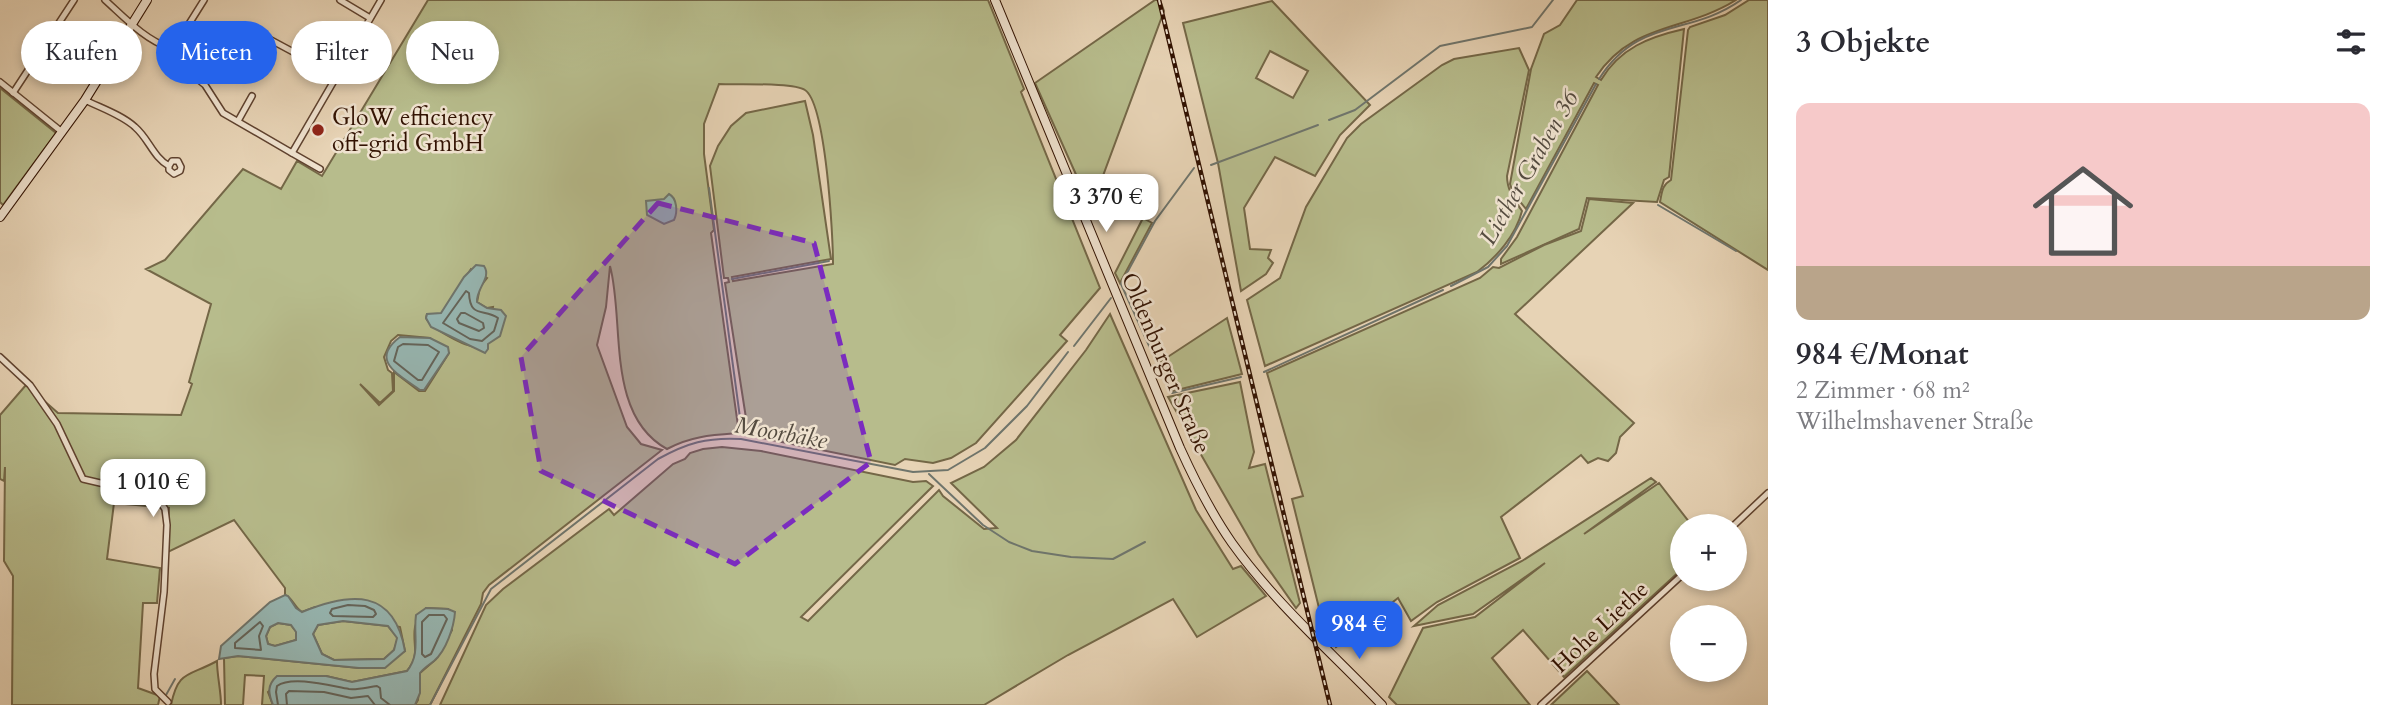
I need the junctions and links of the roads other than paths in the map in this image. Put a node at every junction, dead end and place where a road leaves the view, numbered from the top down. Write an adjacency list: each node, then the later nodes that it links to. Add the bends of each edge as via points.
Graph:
1 (74, 0): 17 (street)
2 (105, 0): 9 (street)
3 (147, 0): 10 (street)
4 (204, 0): 11 (street)
5 (340, 0): 8 (street)
6 (381, 0): 8 (street)
7 (995, 0): 31 (street, Oldenburger Straße, via 1194,478 1223,530 1273,594)
8 (370, 18): 12 (street)
9 (129, 21)
10 (135, 21)
11 (191, 21)
12 (368, 21)
13 (0, 82): 17 (street)
14 (95, 84): 19 (street)
15 (204, 84): 20 (street, via 223,113)
16 (333, 84): 22 (street)
17 (13, 93): 21 (street)
18 (252, 96): 20 (street)
19 (85, 100): 21 (street); 23 (street, via 134,125 159,161)
20 (238, 121): 22 (street)
21 (62, 132): 25 (street)
22 (292, 153): 24 (street)
23 (169, 166)
24 (320, 169)
25 (0, 217)
26 (0, 357): 30 (street, via 30,385 57,424 83,479 156,496 165,509 164,592 154,674 155,689)
27 (1768, 493): 28 (street)
28 (1746, 514)
29 (1670, 586): 32 (street, Hohe Liethe)
30 (168, 702)
31 (1382, 705)
32 (1541, 705)

